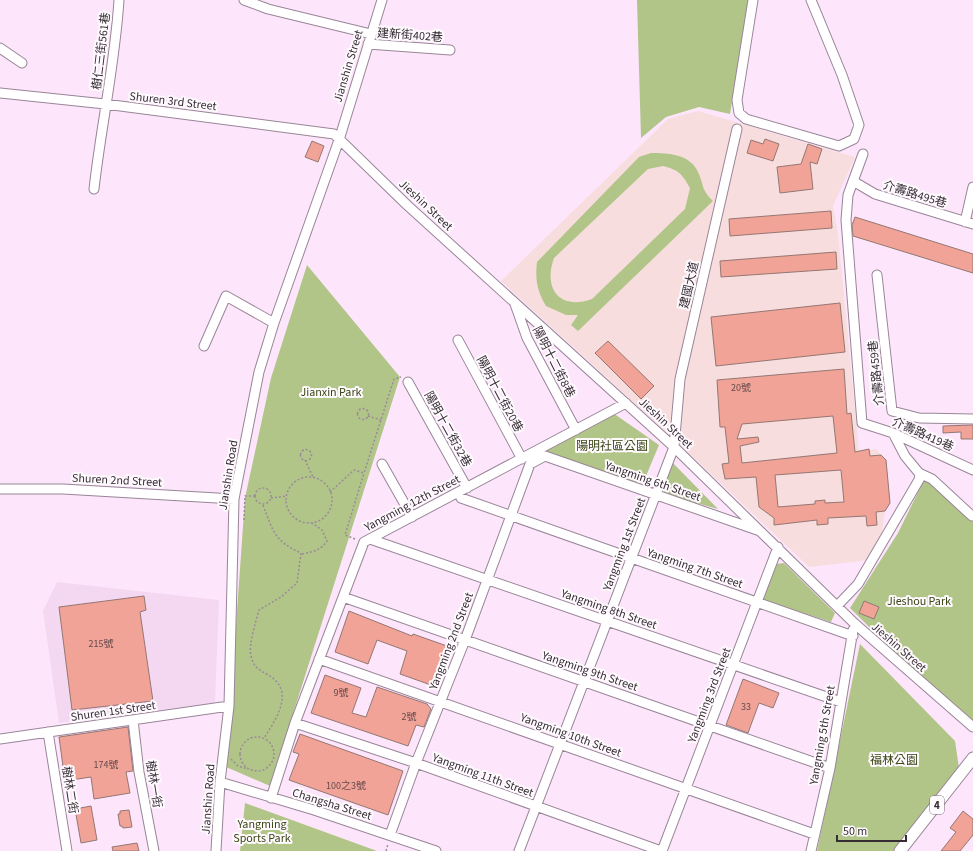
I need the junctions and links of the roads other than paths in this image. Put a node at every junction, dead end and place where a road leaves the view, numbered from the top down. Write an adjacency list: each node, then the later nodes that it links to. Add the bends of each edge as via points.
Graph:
1 (119, 0): 12 (street, 樹仁三街561巷, via 116,45)
2 (244, 0): 6 (street, via 268,9)
3 (382, 0): 6 (street, Jianshin Street)
4 (753, 0): 5 (street, via 736,100 739,113 746,119 839,146 854,139 859,125 842,75)
5 (811, 0)
6 (371, 34): 7 (street, Jianshin Street)
7 (368, 44): 9 (street, 建新街402巷); 14 (street, Jianshin Street)
8 (0, 48): 10 (street)
9 (450, 50)
10 (22, 63)
11 (0, 93): 12 (street, Shuren 3rd Street)
12 (106, 104): 14 (street, Shuren 3rd Street, via 334,134); 18 (street, 樹仁三街561巷)
13 (737, 129): 30 (street, 建國大道, via 680,379)
14 (339, 140): 21 (street, Jieshin Street); 22 (street, Jianshin Road)
15 (863, 154): 16 (street)
16 (853, 181): 19 (street, 介壽路495巷, via 875,194); 29 (street, 介壽路419巷, via 848,195 846,220 862,423)
17 (973, 187): 19 (street)
18 (94, 189)
19 (969, 223)
20 (877, 275): 27 (street, 介壽路459巷, via 892,412 919,418)
21 (515, 302): 26 (street, Jieshin Street); 28 (street, 陽明十二街8巷, via 527,338)
22 (274, 323): 24 (street, via 226,296); 40 (street, Jianshin Road, via 259,372)
23 (458, 340): 31 (street, 陽明十二街20巷)
24 (204, 346)
25 (408, 382): 37 (street, 陽明十二街32巷)
26 (626, 403): 28 (street, Yangming 12th Street); 30 (street, Jieshin Street)
27 (973, 419)
28 (576, 430): 31 (street, Yangming 12th Street)
29 (893, 433): 34 (street, 介壽路419巷); 35 (street, via 905,456)
30 (674, 447): 38 (street, Yangming 1st Street); 44 (street, Jieshin Street)
31 (522, 459): 37 (street, Yangming 12th Street)
32 (537, 460): 38 (street, Yangming 6th Street, via 545,456); 41 (street, Yangming 2nd Street, via 530,464)
33 (382, 464): 43 (street)
34 (973, 470)
35 (919, 473): 42 (street, via 932,479); 51 (street, via 920,478 912,496 858,584)
36 (0, 488): 40 (street, Shuren 2nd Street)
37 (467, 488): 43 (street, Yangming 12th Street)
38 (656, 495): 44 (street, Yangming 6th Street); 47 (street, Yangming 1st Street)
39 (461, 498): 41 (street, Yangming 7th Street)
40 (234, 499): 61 (street, Jianshin Road)
41 (511, 516): 47 (street, Yangming 7th Street); 48 (street, Yangming 2nd Street)
42 (972, 516)
43 (412, 517): 45 (street, Yangming 12th Street)
44 (762, 532): 46 (street, Jieshin Street)
45 (367, 540): 48 (street, Yangming 8th Street); 49 (street, Yangming 12th Street)
46 (778, 547): 50 (street, Yangming 3rd Street); 51 (street, Jieshin Street)
47 (631, 558): 50 (street, Yangming 7th Street); 52 (street, Yangming 1st Street)
48 (487, 580): 52 (street, Yangming 8th Street); 55 (street, Yangming 2nd Street)
49 (343, 597): 55 (street, Yangming 9th Street); 56 (street, Yangming 12th Street)
50 (757, 602): 54 (street, Yangming 7th Street); 57 (street, Yangming 3rd Street)
51 (837, 606): 53 (street, Jieshin Street)
52 (607, 621): 57 (street, Yangming 8th Street); 58 (street, Yangming 1st Street)
53 (854, 623): 54 (street, Yangming 5th Street); 65 (street, Jieshin Street)
54 (853, 636): 60 (street, Yangming 5th Street)
55 (465, 640): 58 (street, Yangming 9th Street); 59 (street, Yangming 2nd Street)
56 (319, 659): 59 (street, Yangming 10th Street); 63 (street, Yangming 12th Street)
57 (733, 665): 60 (street, Yangming 8th Street); 64 (street, Yangming 3rd Street)
58 (584, 682): 64 (street, Yangming 9th Street); 68 (street, Yangming 1st Street)
59 (440, 702): 68 (street, Yangming 10th Street); 70 (street, Yangming 2nd Street)
60 (841, 702): 71 (street, Yangming 5th Street)
61 (229, 706): 62 (street, Shuren 1st Street); 72 (street, Jianshin Road)
62 (133, 720): 66 (street, Shuren 1st Street); 79 (street, 樹林一街, via 139,772)
63 (295, 723): 70 (street, Yangming 11th Street); 74 (street, Yangming 12th Street)
64 (710, 726): 71 (street, Yangming 9th Street); 73 (street, Yangming 3rd Street)
65 (973, 727)
66 (48, 732): 67 (street, Shuren 1st Street); 78 (street, 樹林二街)
67 (0, 739)
68 (560, 744): 73 (street, Yangming 10th Street); 75 (street, Yangming 1st Street)
69 (973, 758): 85 (main road, 4)
70 (416, 763): 75 (street, Yangming 11th Street); 77 (street, Yangming 2nd Street)
71 (830, 768): 76 (street, Yangming 5th Street)
72 (220, 782): 74 (street, Changsha Street); 80 (street, Jianshin Road)
73 (686, 789): 76 (street, Yangming 10th Street); 83 (street, Yangming 3rd Street)
74 (271, 798): 77 (street, Changsha Street)
75 (536, 807): 82 (street, Yangming 1st Street); 83 (street, Yangming 11th Street)
76 (814, 834): 84 (street, Yangming 5th Street)
77 (390, 835): 81 (street, Changsha Street)
78 (67, 851)
79 (154, 851)
80 (216, 851)
81 (436, 851)
82 (519, 851)
83 (662, 851)
84 (811, 851)
85 (900, 851)

